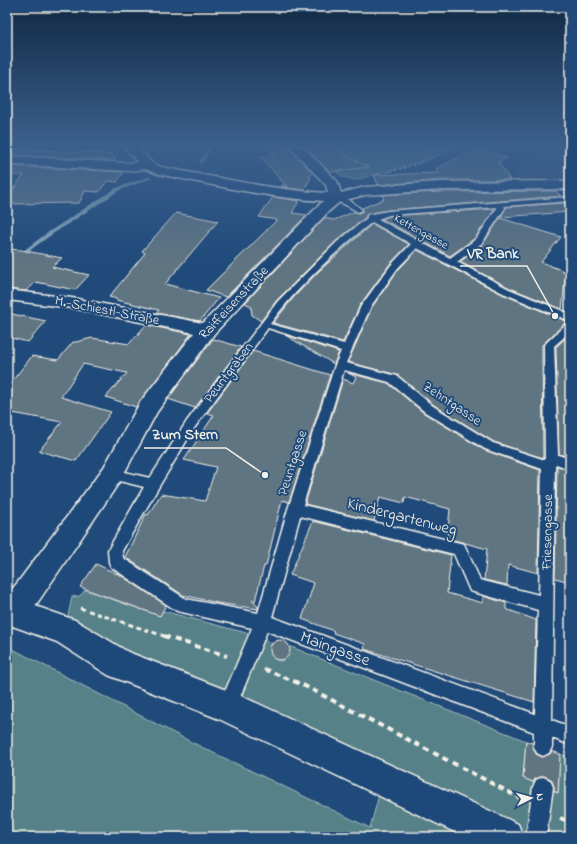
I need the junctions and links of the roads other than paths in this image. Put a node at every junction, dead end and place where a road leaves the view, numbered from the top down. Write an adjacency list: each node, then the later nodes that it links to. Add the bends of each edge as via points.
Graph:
1 (242, 185): 4 (street, via 312,197)
2 (332, 185): 4 (street)
3 (520, 185): 4 (street, Raiffeisenstraße, via 365,190)
4 (336, 198): 7 (lane); 15 (street, Raiffeisenstraße)
5 (570, 199): 6 (lane)
6 (498, 204): 8 (lane, via 388,213); 10 (lane, via 501,208 479,241)
7 (358, 210)
8 (371, 218): 9 (lane, Kettengasse); 21 (lane, Peuntgraben, via 340,244 281,303 191,424)
9 (416, 244): 10 (lane, Kettengasse); 16 (lane, Peuntgasse, via 394,266 366,306)
10 (451, 262): 12 (lane, Kettengasse, via 506,291)
11 (7, 295): 15 (street, M.-Schiestl-Straße, via 72,303)
12 (570, 318)
13 (570, 326): 18 (lane, Friesengasse, via 549,345)
14 (272, 327): 16 (lane)
15 (206, 330): 20 (street, Raiffeisenstraße, via 149,407)
16 (347, 349): 17 (lane, Peuntgasse)
17 (340, 365): 18 (lane, Zehntgasse, via 393,379 429,409 488,446); 22 (lane, Peuntgasse)
18 (550, 462): 19 (lane, Zehntgasse); 24 (lane, Friesengasse)
19 (570, 464)
20 (112, 474): 21 (lane); 25 (street, Raiffeisenstraße, via 28,592)
21 (152, 484): 23 (lane, Peuntgraben)
22 (295, 509): 24 (lane, Kindergartenweg, via 459,549 475,586); 26 (lane, Peuntgasse)
23 (115, 550): 26 (lane, Maingasse, via 116,562 183,606)
24 (546, 606): 28 (lane, Friesengasse)
25 (9, 611): 27 (street, via 65,630 119,664)
26 (263, 622): 27 (lane, Peuntgasse); 28 (lane, Maingasse)
27 (228, 706): 32 (street)
28 (543, 726): 29 (lane, Maingasse); 30 (lane, Friesengasse)
29 (570, 736)
30 (543, 748)
31 (544, 787): 33 (lane)
32 (505, 837)
33 (536, 837)

